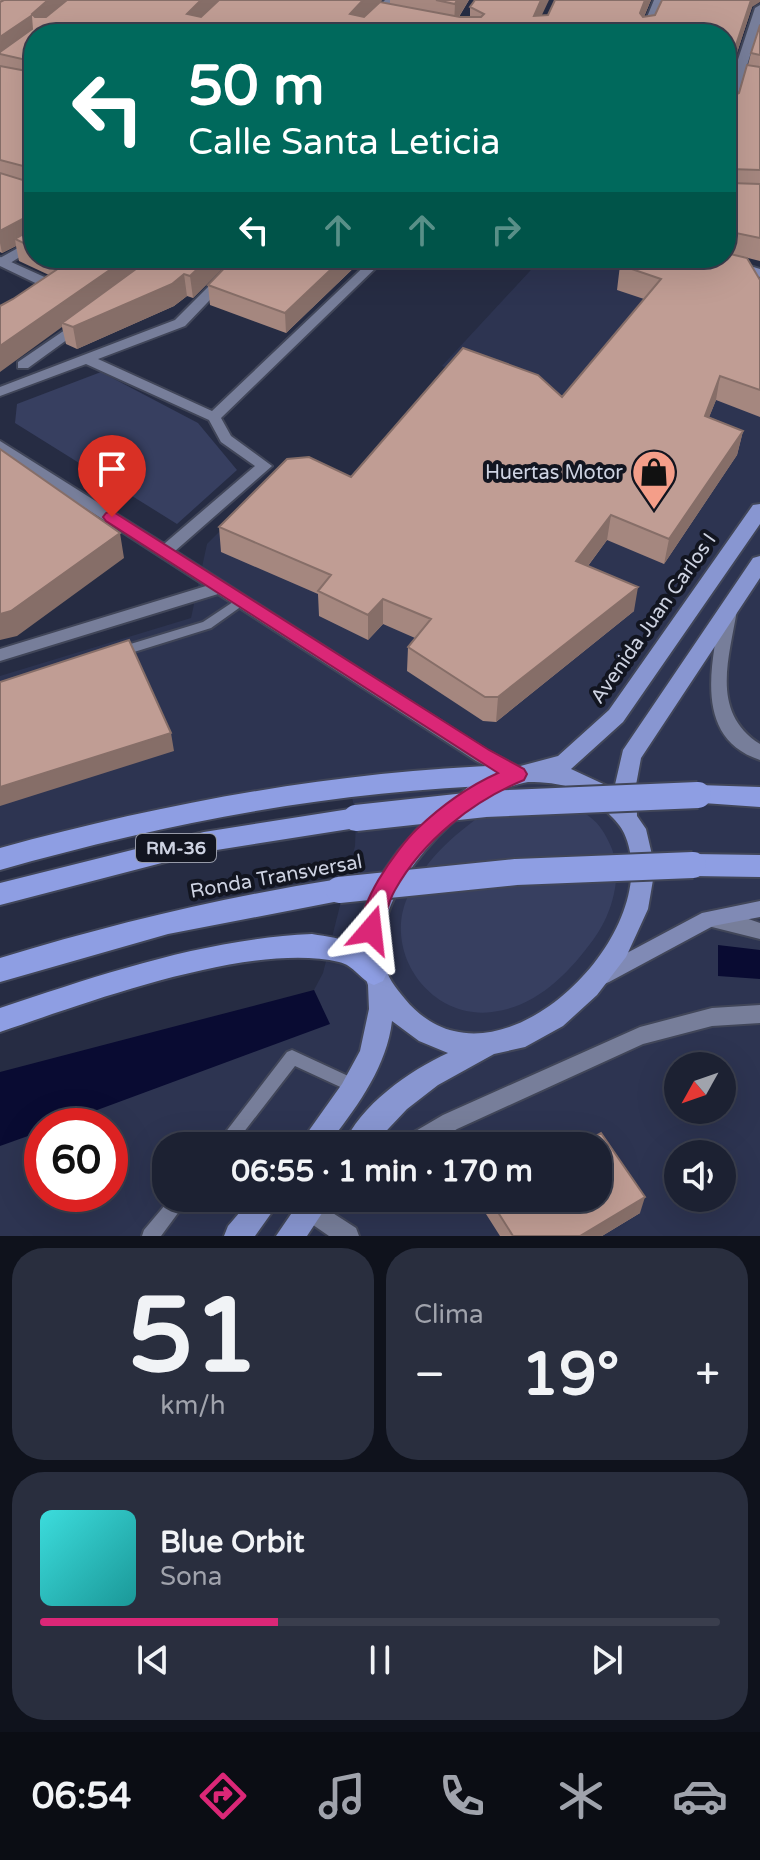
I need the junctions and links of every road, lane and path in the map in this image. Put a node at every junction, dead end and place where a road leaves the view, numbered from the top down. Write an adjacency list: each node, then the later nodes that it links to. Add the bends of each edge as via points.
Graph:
1 (391, 0): 4 (street)
2 (659, 0): 7 (street)
3 (760, 8): 8 (street)
4 (376, 15): 5 (street); 6 (street)
5 (390, 18)
6 (367, 24)
7 (649, 24)
8 (756, 34): 9 (street)
9 (737, 78)
10 (24, 249): 11 (street)
11 (2, 261): 16 (street)
12 (234, 268): 18 (street, via 180,323)
13 (370, 268): 21 (street)
14 (754, 272): 15 (main road)
15 (760, 280)
16 (55, 287)
17 (88, 318): 19 (street)
18 (88, 360): 20 (street); 21 (street)
19 (23, 365)
20 (0, 392)
21 (214, 417): 24 (street, via 226,439 265,466)
22 (0, 446): 24 (street)
23 (760, 510): 32 (main road, Avenida Juan Carlos I, via 616,716 566,762)
24 (166, 551): 26 (street)
25 (760, 563): 28 (main road)
26 (222, 587): 27 (street); 29 (street)
27 (242, 600): 30 (lane, via 207,625); 32 (street, via 482,756)
28 (729, 610): 31 (street, via 716,696 730,730); 34 (main road, via 631,756 625,785)
29 (0, 655)
30 (100, 657)
31 (760, 753)
32 (523, 774): 34 (main road, via 589,785 617,804); 35 (highway, via 394,779 271,796 124,826); 42 (main road, via 487,786 453,810 394,872 373,921)
33 (760, 797): 37 (highway, RM-36, bridge, via 500,803 356,818 204,842)
34 (632, 823): 43 (main road, via 643,856 642,890 627,934)
35 (0, 859)
36 (760, 866): 41 (highway, Ronda Transversal, bridge, via 597,866 339,890 205,914)
37 (0, 894)
38 (760, 909): 39 (main road)
39 (709, 919): 40 (street); 43 (main road)
40 (760, 931)
41 (0, 970)
42 (376, 978): 45 (highway, via 347,952 262,947 168,969); 46 (main road, via 397,1010 425,1032 459,1044); 47 (main road, via 382,1020)
43 (594, 981): 46 (main road, via 542,1026)
44 (760, 1014): 51 (street, via 712,1017 640,1036)
45 (0, 1020)
46 (499, 1043): 50 (main road, via 425,1078)
47 (354, 1086): 48 (lane, via 292,1057); 49 (main road)
48 (234, 1132)
49 (321, 1132)
50 (368, 1132)
51 (433, 1132)
52 (170, 1212): 56 (lane)
53 (258, 1212): 57 (main road)
54 (309, 1212): 58 (main road)
55 (323, 1212): 59 (street)
56 (150, 1236)
57 (238, 1236)
58 (290, 1236)
59 (348, 1236)

